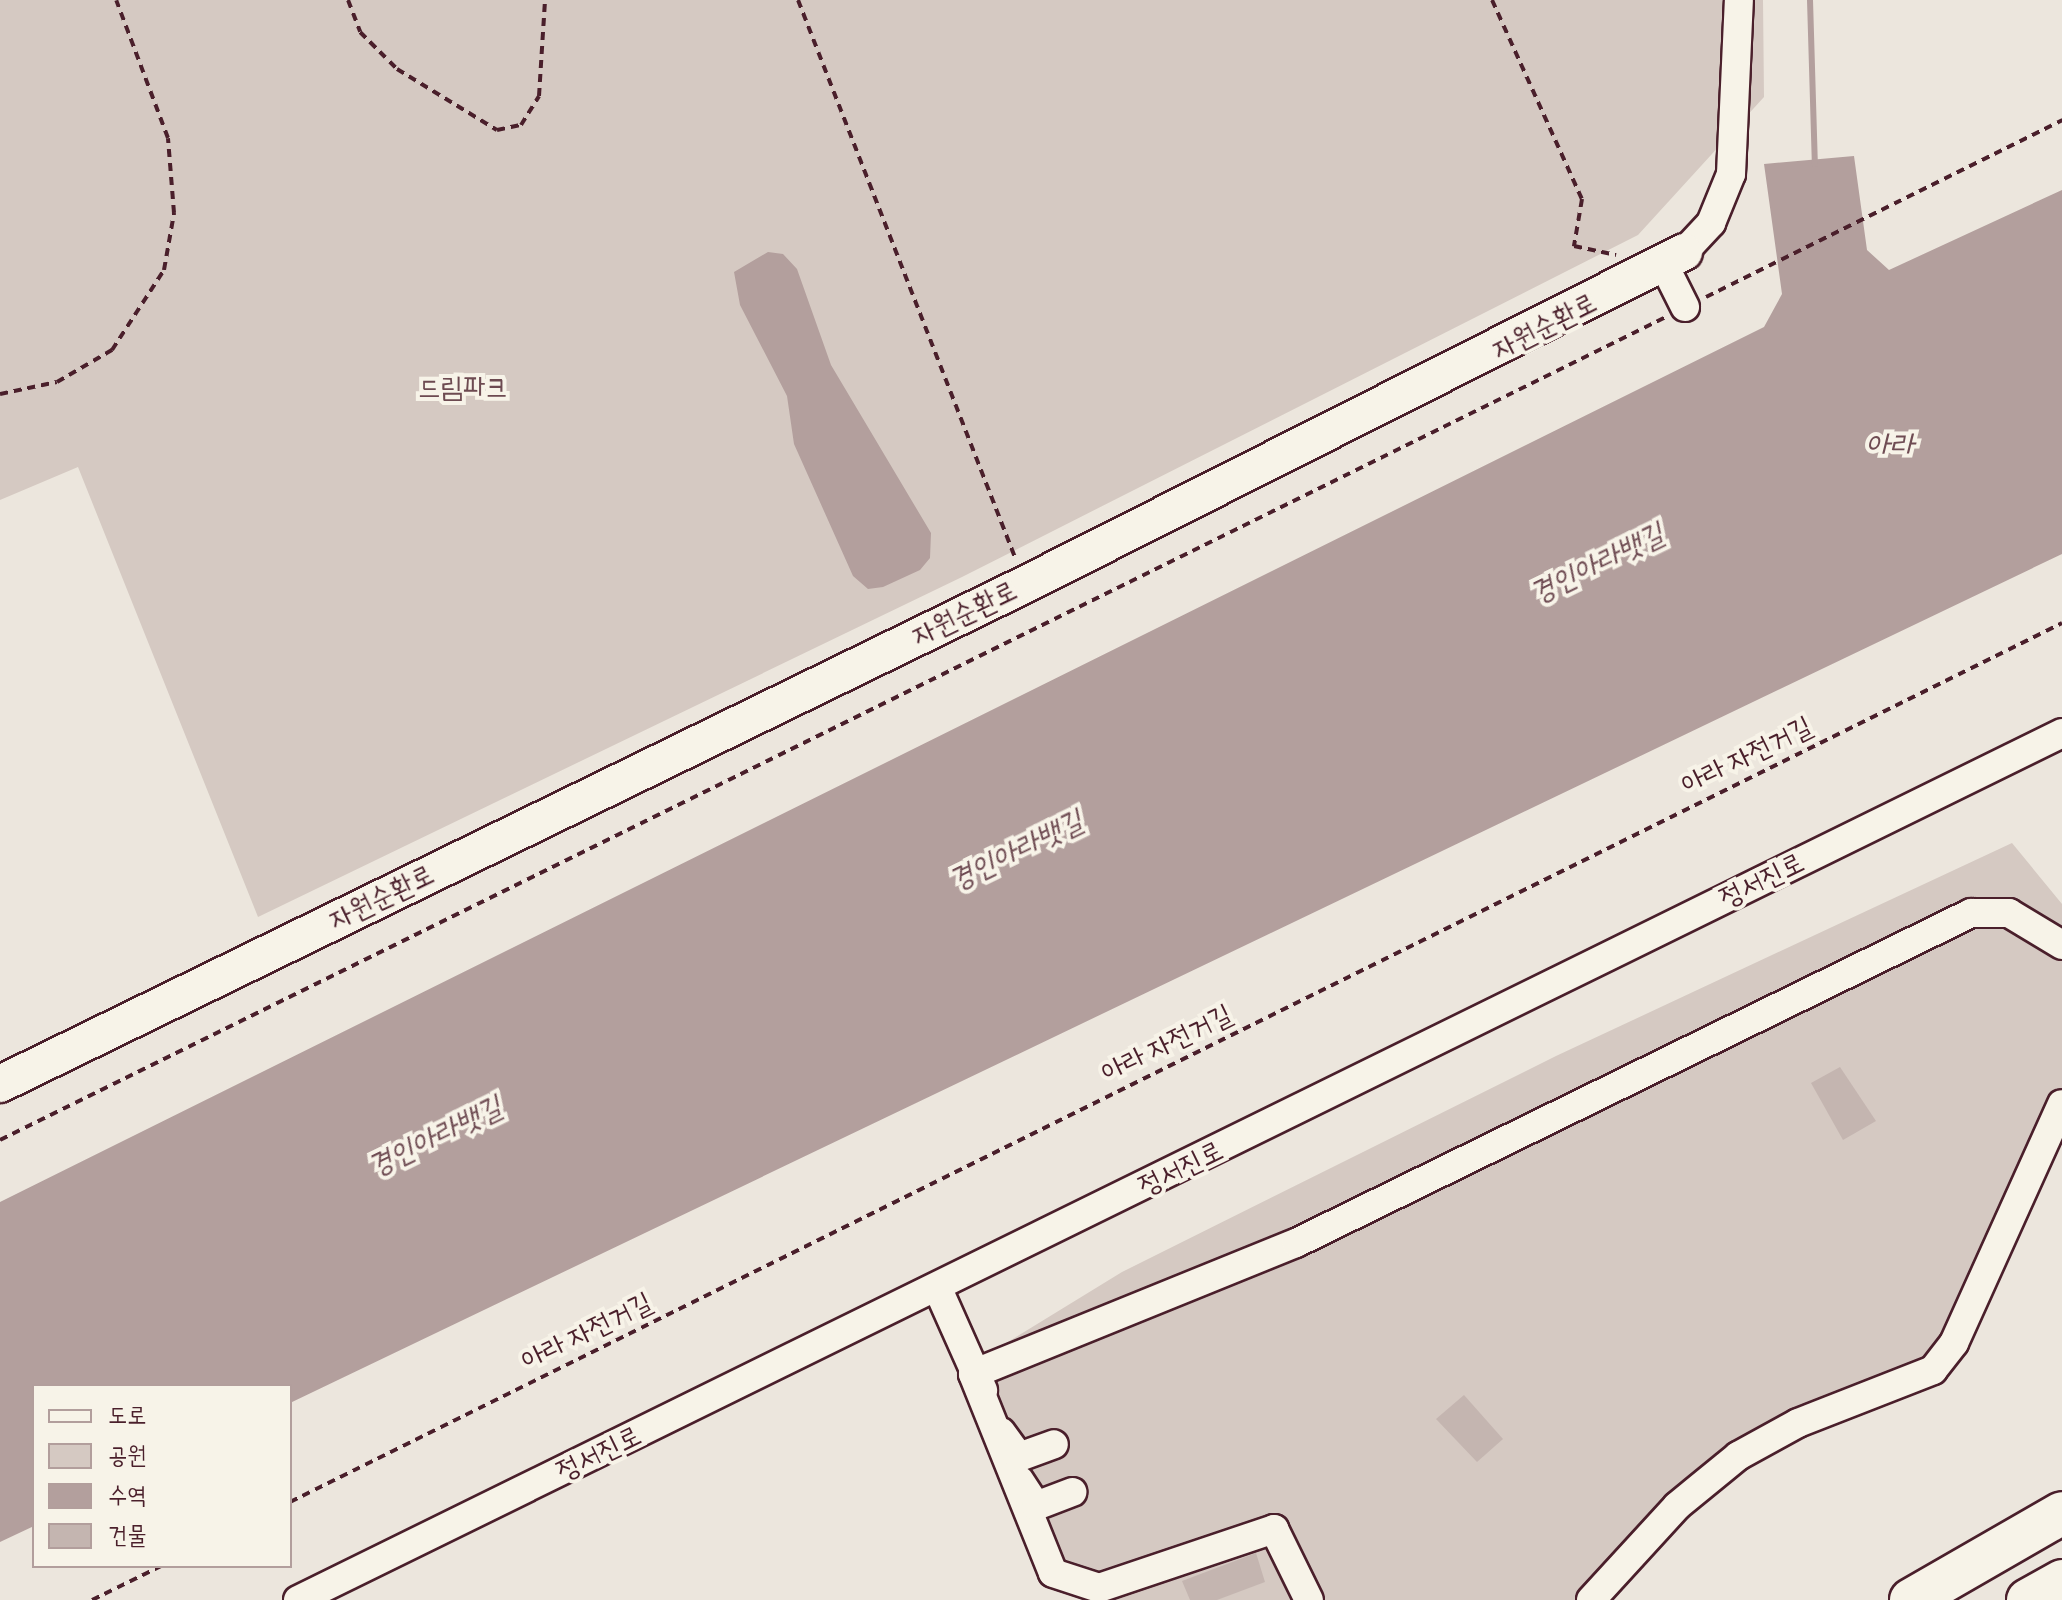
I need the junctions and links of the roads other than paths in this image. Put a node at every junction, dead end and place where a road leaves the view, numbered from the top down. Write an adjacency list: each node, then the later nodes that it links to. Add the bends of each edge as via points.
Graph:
1 (1739, 0): 2 (street, 자원순환로, via 1731,174 1711,223)
2 (1674, 258): 3 (street); 6 (main road, 자원순환로, via 1026,584)
3 (1685, 307)
4 (2062, 733): 8 (street, 정서진로)
5 (2062, 945): 9 (street, via 2009,913 1971,913 1333,1226)
6 (0, 1084)
7 (2062, 1104): 17 (street, via 1954,1343 1933,1370 1798,1423 1738,1456 1677,1506)
8 (938, 1289): 9 (street); 15 (street, 정서진로)
9 (973, 1374): 11 (street)
10 (1054, 1444): 11 (street)
11 (1014, 1470): 12 (street, via 1036,1506); 16 (street, via 1042,1555 1074,1585 1114,1584 1262,1528 1283,1534)
12 (1072, 1492)
13 (2062, 1513): 18 (highway)
14 (2062, 1581): 19 (highway)
15 (298, 1600)
16 (1309, 1600)
17 (1591, 1600)
18 (1911, 1600)
19 (2028, 1600)

